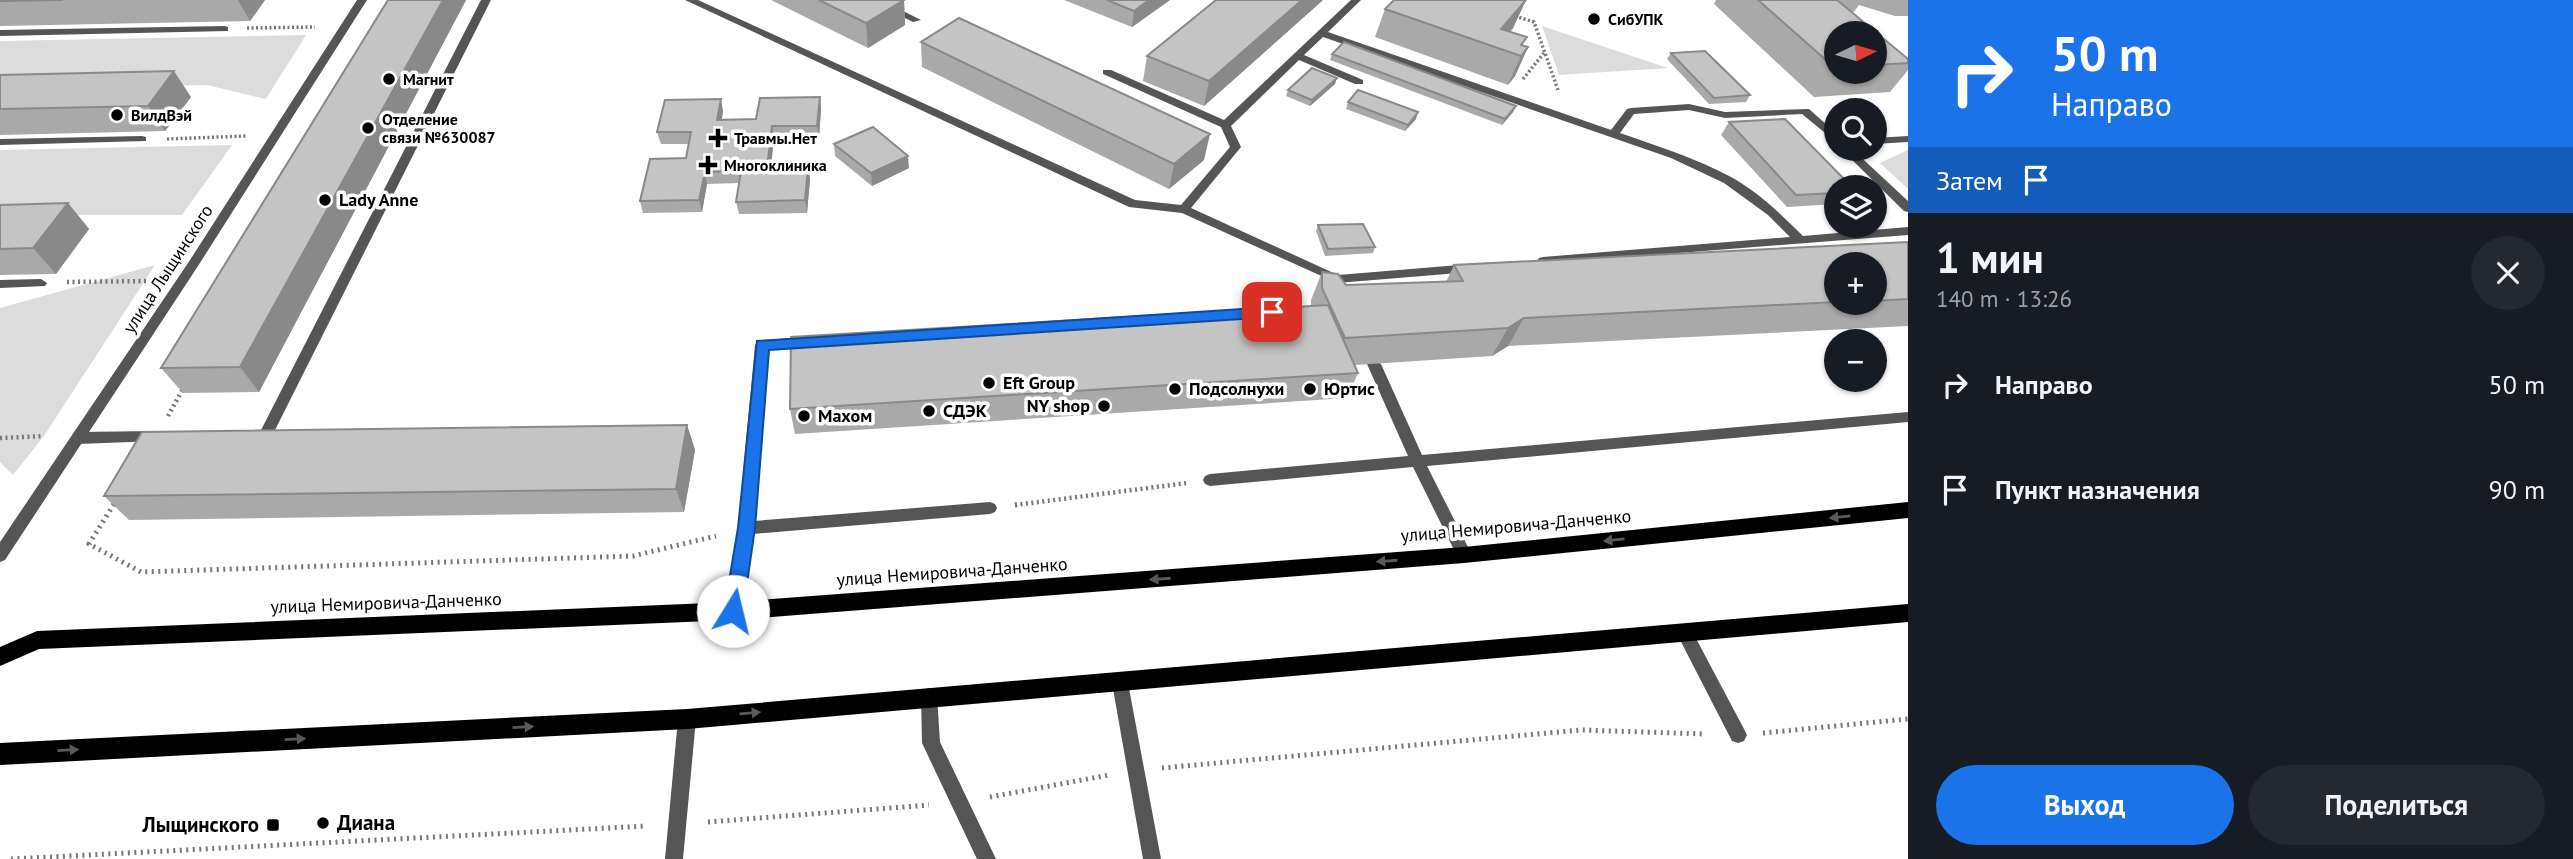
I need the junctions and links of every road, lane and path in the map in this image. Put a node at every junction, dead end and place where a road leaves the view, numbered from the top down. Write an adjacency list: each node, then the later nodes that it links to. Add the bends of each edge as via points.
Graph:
1 (362, 0): 44 (street, улица Лыщинского)
2 (486, 0): 40 (street, via 273,434)
3 (690, 0): 27 (street, via 1133,204)
4 (873, 0): 7 (street)
5 (1356, 0): 11 (street)
6 (1512, 15): 15 (path, via 1534,22)
7 (916, 20)
8 (319, 27): 9 (path)
9 (225, 29): 10 (street)
10 (0, 33)
11 (1322, 33): 12 (street); 20 (street)
12 (1297, 57): 14 (street); 18 (street)
13 (1107, 72): 18 (street)
14 (1359, 82)
15 (1558, 91)
16 (1728, 103): 17 (street)
17 (1739, 114): 19 (street, via 1805,111); 20 (street, via 1696,107 1635,110)
18 (1225, 125): 27 (street, via 1236,147)
19 (1824, 128)
20 (1614, 133): 30 (street, via 1728,180 1772,212)
21 (247, 136): 22 (path)
22 (142, 139): 25 (street)
23 (1908, 139): 24 (street)
24 (1887, 140)
25 (0, 142)
26 (1859, 161): 28 (street)
27 (1184, 208): 32 (street, via 1340,284)
28 (1908, 208)
29 (1908, 231): 30 (street)
30 (1800, 240): 31 (street)
31 (1528, 263)
32 (1487, 266)
33 (150, 281): 34 (path)
34 (41, 283): 35 (street)
35 (0, 284)
36 (817, 341): 50 (street, via 762,345)
37 (1374, 364): 45 (street)
38 (191, 375): 42 (path)
39 (1908, 417): 45 (street)
40 (246, 434)
41 (44, 436): 43 (path)
42 (164, 436): 44 (street)
43 (0, 438)
44 (78, 438): 51 (street, улица Лыщинского)
45 (1418, 463): 46 (street); 52 (street)
46 (1210, 480): 48 (path)
47 (123, 490): 50 (path, via 89,544 141,572 633,556)
48 (990, 508): 50 (street)
49 (1908, 510): 52 (main road, улица Немировича-Данченко, one-way to 52)
50 (746, 528): 53 (street)
51 (0, 555)
52 (1464, 555): 53 (main road, улица Немировича-Данченко, one-way to 53)
53 (733, 611): 56 (main road, улица Немировича-Данченко, via 37,640)
54 (1908, 613): 55 (main road)
55 (1685, 634): 57 (main road); 61 (street)
56 (0, 657)
57 (1120, 683): 58 (main road); 63 (street)
58 (929, 696): 59 (main road, one-way to 58); 64 (street, via 931,743)
59 (687, 719): 62 (main road, one-way to 59); 65 (street)
60 (1581, 730): 63 (path)
61 (1738, 735)
62 (0, 754)
63 (1136, 770): 64 (path); 69 (street)
64 (959, 803): 65 (path); 68 (street)
65 (677, 825): 66 (path); 67 (street)
66 (12, 859)
67 (674, 859)
68 (987, 859)
69 (1152, 859)

